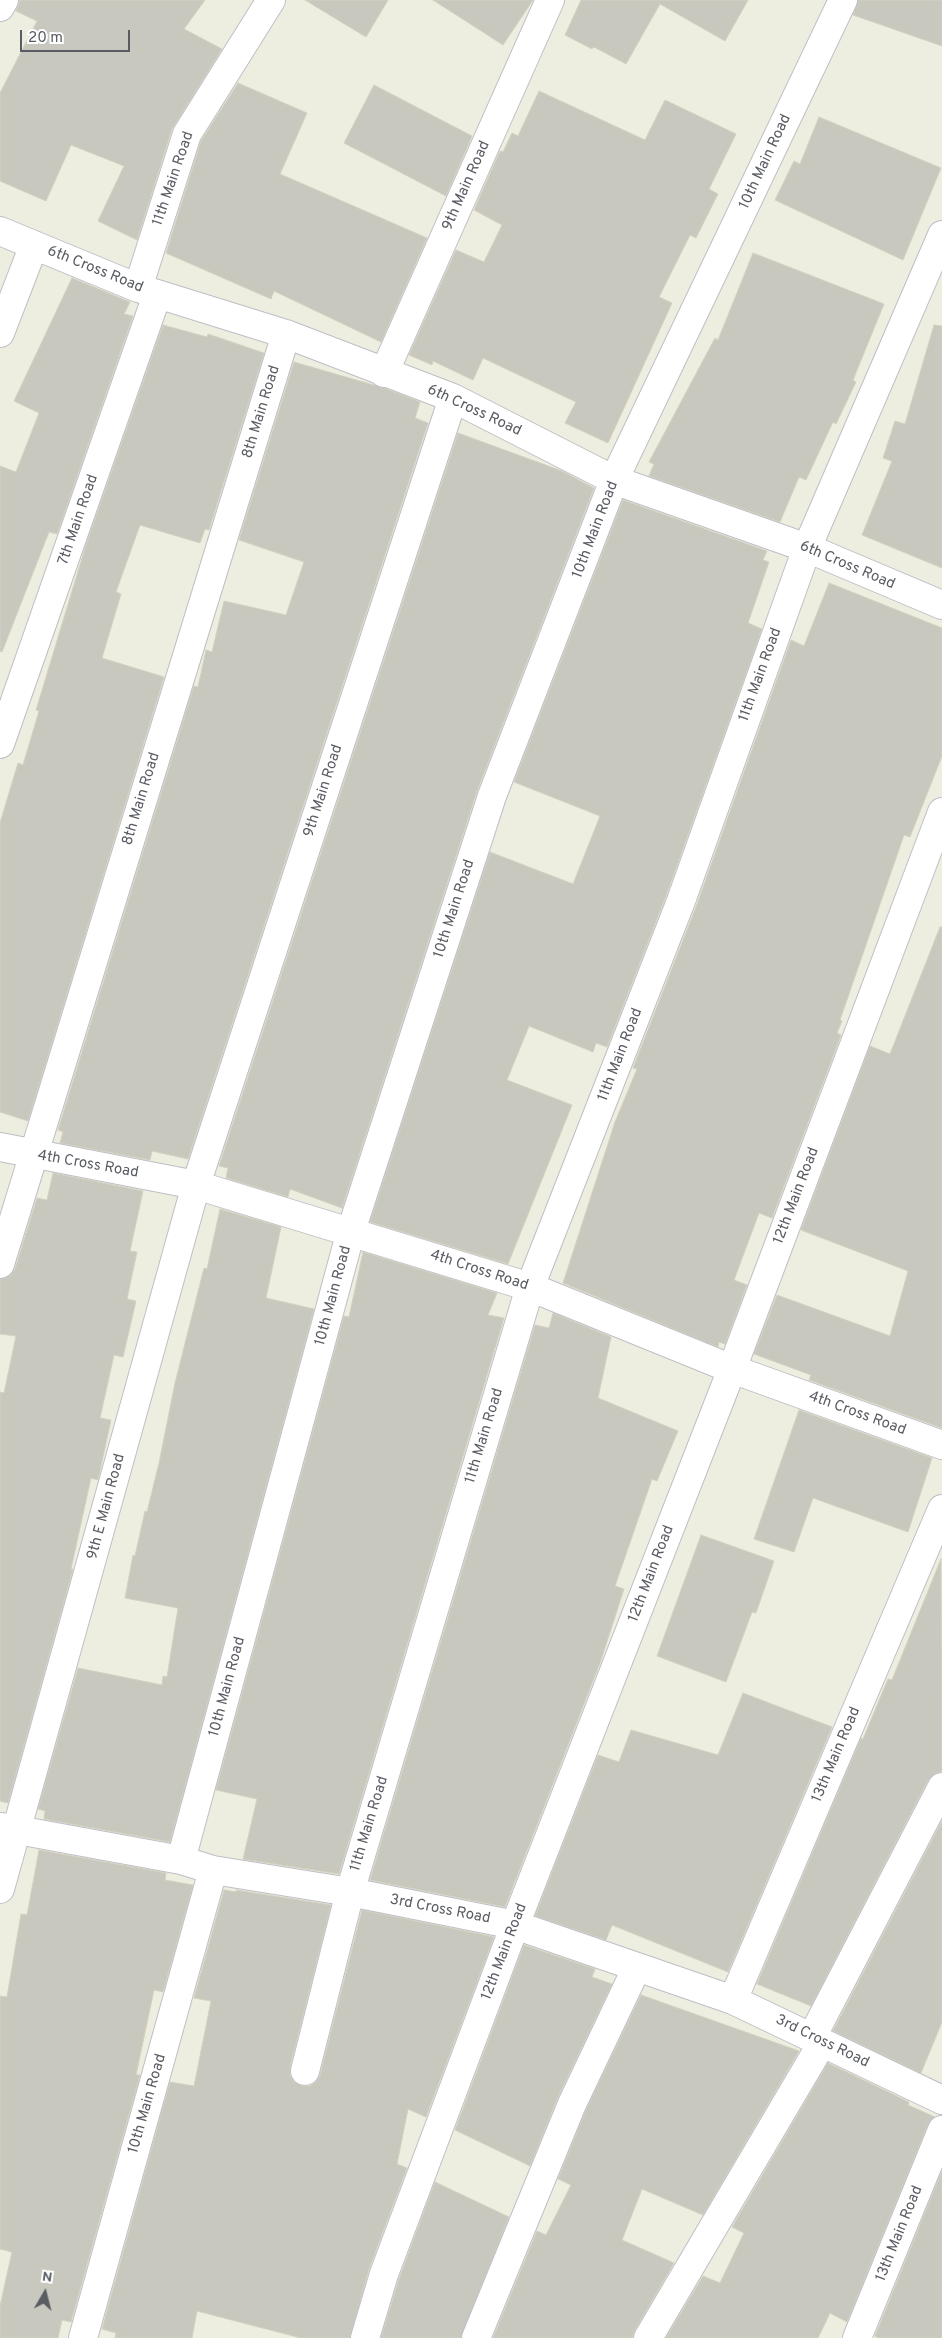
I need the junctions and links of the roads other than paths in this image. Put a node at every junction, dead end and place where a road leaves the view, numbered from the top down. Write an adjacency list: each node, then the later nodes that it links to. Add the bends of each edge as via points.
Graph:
1 (4, 0): 5 (street)
2 (271, 0): 9 (street, 11th Main Road, via 187,134)
3 (550, 0): 12 (street, 9th Main Road)
4 (843, 0): 14 (street, 10th Main Road)
5 (0, 8)
6 (0, 231): 8 (street, 6th Cross Road)
7 (942, 236): 15 (street, 11th Main Road)
8 (34, 245): 9 (street, 6th Cross Road); 10 (street)
9 (148, 292): 11 (street, 6th Cross Road); 17 (street, 7th Main Road)
10 (0, 333)
11 (286, 334): 12 (street, 6th Cross Road); 20 (street, 8th Main Road)
12 (384, 373): 13 (street, 6th Cross Road)
13 (453, 398): 14 (street, 6th Cross Road); 21 (street, 9th Main Road)
14 (614, 480): 15 (street, 6th Cross Road); 22 (street, 10th Main Road, via 492,796)
15 (807, 548): 16 (street, 6th Cross Road); 24 (street, 11th Main Road, via 681,901)
16 (942, 605)
17 (0, 744)
18 (942, 812): 25 (street, 12th Main Road)
19 (0, 1147): 20 (street, 4th Cross Road)
20 (32, 1155): 21 (street, 4th Cross Road); 23 (street, 8th Main Road)
21 (196, 1185): 22 (street, 4th Cross Road); 29 (street, 9th E Main Road)
22 (351, 1231): 24 (street, 4th Cross Road); 30 (street, 10th Main Road)
23 (0, 1264)
24 (530, 1287): 25 (street, 4th Cross Road); 33 (street, 11th Main Road)
25 (732, 1369): 26 (street, 4th Cross Road); 34 (street, 12th Main Road)
26 (942, 1445)
27 (942, 1509): 36 (street, 13th Main Road)
28 (942, 1787): 37 (street)
29 (9, 1828): 30 (street, 3rd Cross Road); 32 (street)
30 (181, 1860): 31 (street, 3rd Cross Road)
31 (213, 1870): 33 (street, 3rd Cross Road); 41 (street, 10th Main Road)
32 (0, 1889)
33 (350, 1892): 34 (street, 3rd Cross Road); 38 (street, 11th Main Road)
34 (514, 1925): 35 (street, 3rd Cross Road); 42 (street, 12th Main Road, via 384,2274)
35 (637, 1967): 36 (street, 3rd Cross Road); 43 (street, via 572,2104)
36 (733, 2000): 37 (street, 3rd Cross Road)
37 (817, 2040): 39 (street, 3rd Cross Road); 44 (street)
38 (305, 2071)
39 (942, 2100)
40 (942, 2130): 45 (street, 13th Main Road)
41 (83, 2338)
42 (365, 2338)
43 (476, 2338)
44 (648, 2338)
45 (858, 2338)

